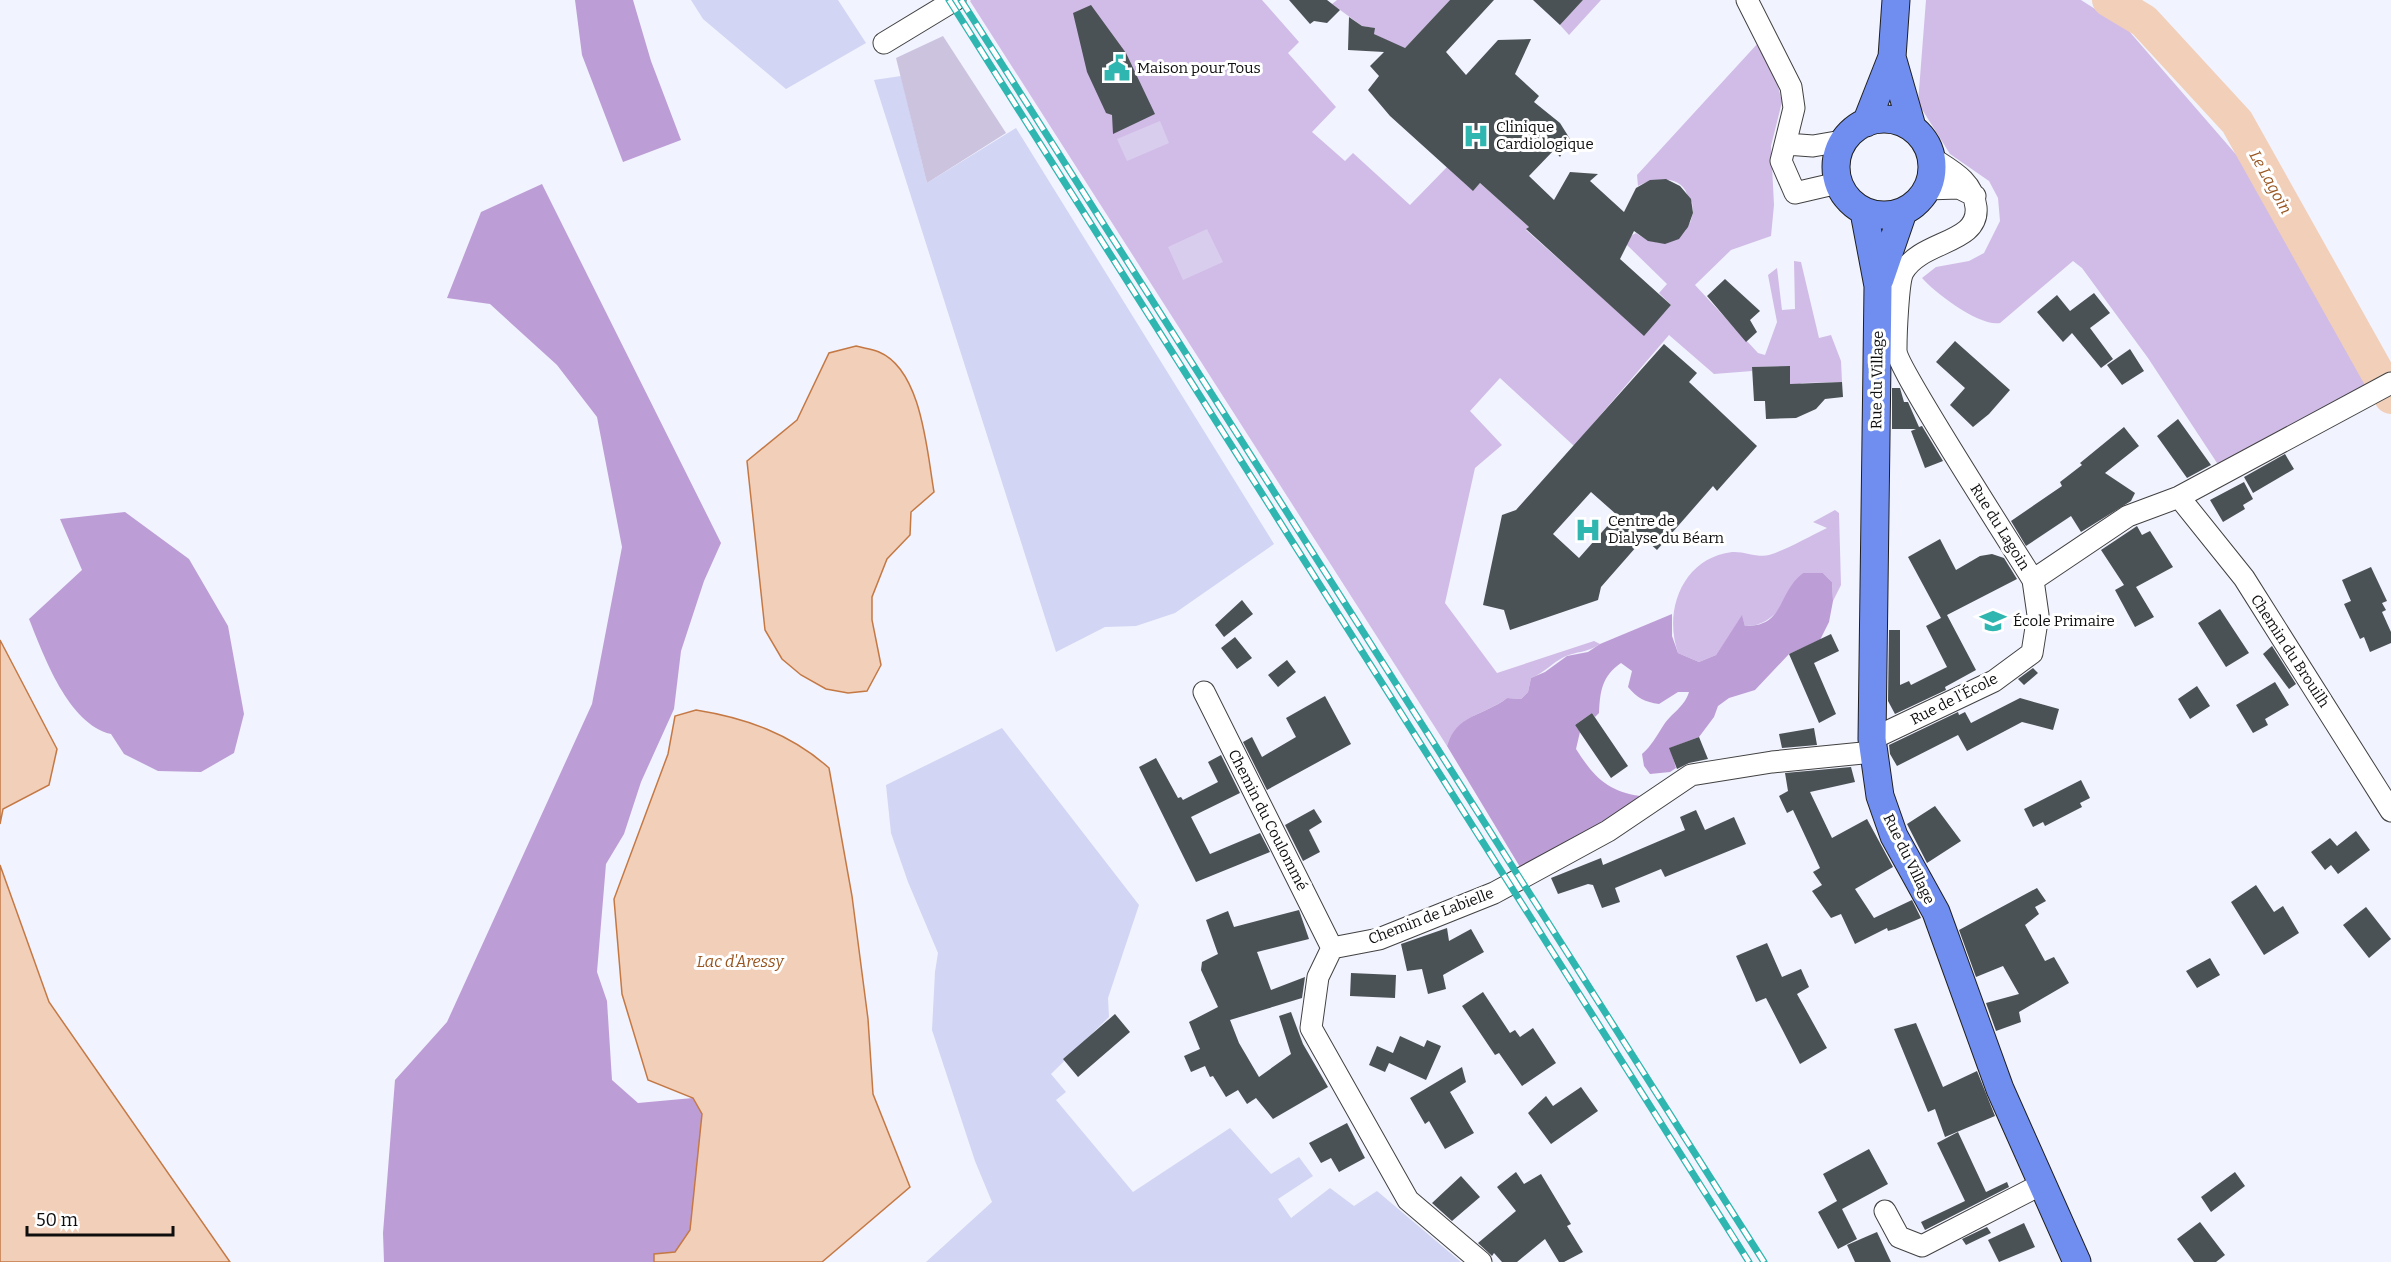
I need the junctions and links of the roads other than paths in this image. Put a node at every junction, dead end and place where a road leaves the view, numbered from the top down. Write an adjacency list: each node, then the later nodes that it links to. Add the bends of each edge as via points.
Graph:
1 (955, 0): 4 (street)
2 (1747, 0): 9 (street, via 1791,87 1794,108)
3 (1896, 0): 5 (main road)
4 (884, 43)
5 (1892, 57): 6 (main road); 7 (main road)
6 (1866, 123): 7 (main road, via 1893,118); 8 (main road, via 1857,125)
7 (1912, 127): 10 (main road, via 1926,141)
8 (1842, 141): 9 (street, via 1813,146); 11 (main road, via 1835,159)
9 (1786, 144): 11 (street, via 1781,161 1794,193)
10 (1932, 158): 12 (main road, via 1931,180); 13 (street, via 1961,176)
11 (1838, 183): 14 (main road, via 1847,200)
12 (1926, 189): 13 (street, via 1959,188); 15 (main road, via 1919,201)
13 (1975, 196): 19 (street, Rue du Lagoin, via 1974,223 1958,237 1916,255 1902,274 1895,353)
14 (1864, 212): 15 (main road, via 1880,216); 16 (main road, Rue du Village)
15 (1903, 212): 16 (main road, Rue du Village)
16 (1878, 286): 21 (main road, Rue du Village)
17 (2391, 383): 18 (street, Rue du Lagoin)
18 (2179, 497): 19 (street, Rue du Lagoin, via 2128,516); 22 (street, Chemin du Brouilh, via 2244,578)
19 (2033, 580): 21 (street, Rue de l'École, via 2038,615 2032,653 1994,681)
20 (1204, 692): 23 (street, Chemin du Coulommé)
21 (1872, 745): 23 (street, Chemin de Labielle, via 1691,775 1608,831 1494,893 1379,939); 24 (main road, Rue du Village, via 1880,796 1894,836 1936,912 2000,1089)
22 (2391, 812)
23 (1332, 948): 26 (street, via 1318,977 1311,1028 1408,1200)
24 (2042, 1184): 25 (street, via 1922,1246 1899,1237); 27 (main road, Rue du Village)
25 (1885, 1211)
26 (1481, 1262)
27 (2077, 1262)

